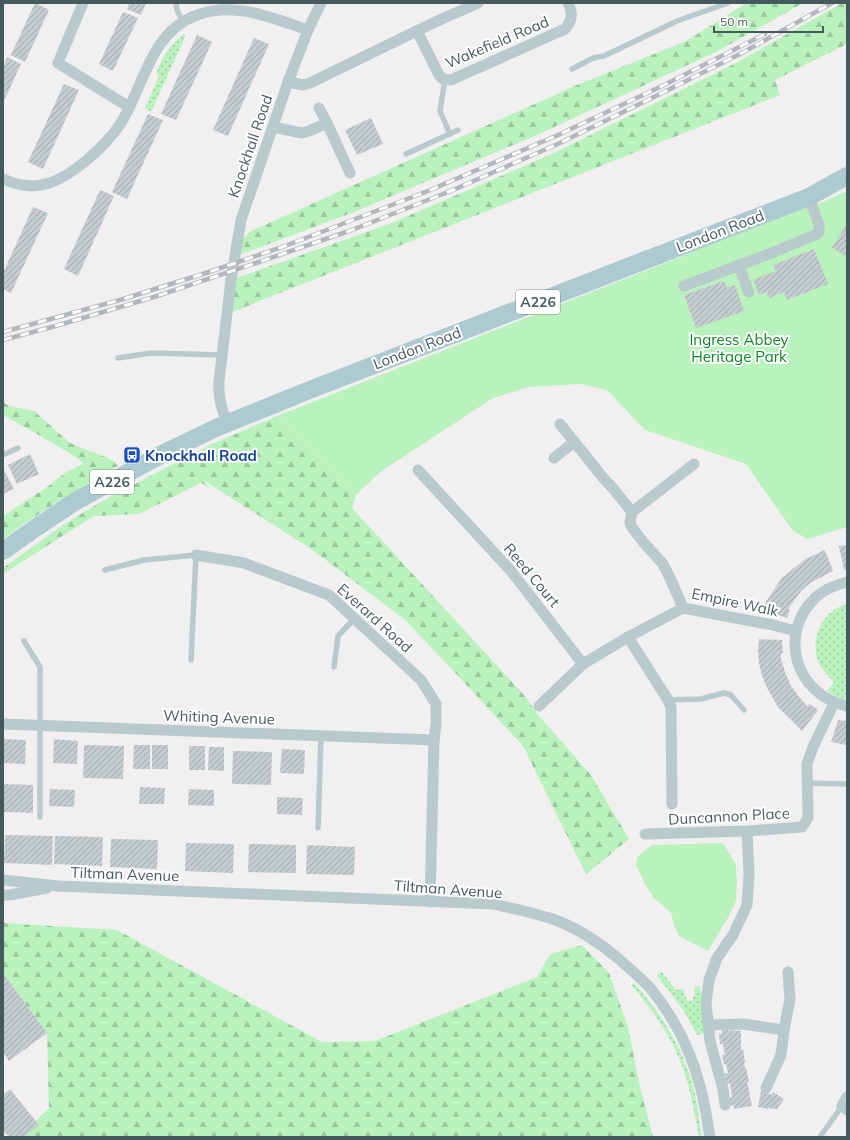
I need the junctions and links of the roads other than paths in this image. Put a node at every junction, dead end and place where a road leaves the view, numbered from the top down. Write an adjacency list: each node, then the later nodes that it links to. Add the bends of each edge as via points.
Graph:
1 (83, 3): 13 (street, via 58,63)
2 (176, 3): 7 (lane, via 176,10)
3 (321, 3): 8 (street, Knockhall Road)
4 (478, 3): 9 (street)
5 (568, 3): 11 (street, Wakefield Road, via 572,15 563,30 454,79)
6 (728, 3): 10 (lane, via 677,21)
7 (183, 22): 8 (street, via 204,12 232,9); 13 (street, via 159,45)
8 (308, 30): 12 (street, Knockhall Road)
9 (417, 30): 11 (street, Wakefield Road, via 437,73); 12 (street, via 310,83 303,85)
10 (572, 69)
11 (445, 79): 18 (lane, via 440,115)
12 (288, 82): 16 (street, Knockhall Road)
13 (129, 107): 22 (street, via 118,127 100,148 61,178 32,186)
14 (320, 108): 15 (street)
15 (327, 123): 16 (street, via 304,132); 20 (street)
16 (273, 127): 27 (street, Knockhall Road, via 239,230)
17 (458, 130): 18 (lane)
18 (450, 134): 19 (lane)
19 (406, 154)
20 (350, 173)
21 (847, 176): 23 (main road, London Road / A226)
22 (3, 179)
23 (809, 196): 24 (street, via 819,225 816,235); 29 (main road, London Road / A226)
24 (738, 265): 25 (street); 26 (street)
25 (684, 286)
26 (749, 292)
27 (222, 355): 28 (lane, via 151,353); 29 (street, Knockhall Road, via 219,392 223,413)
28 (118, 358)
29 (228, 423): 38 (main road, London Road / A226, via 168,451 76,502)
30 (560, 424): 31 (street)
31 (574, 442): 34 (street); 37 (street)
32 (18, 448): 33 (lane)
33 (3, 455)
34 (554, 458)
35 (694, 464): 37 (street)
36 (418, 470): 48 (street, Reed Court, via 511,571)
37 (632, 512): 42 (street, Empire Walk, via 631,526 663,564)
38 (3, 551)
39 (196, 555): 40 (lane, via 144,560); 43 (street, Everard Road, via 244,563 329,595); 47 (lane)
40 (105, 570)
41 (847, 582): 44 (street, via 831,586 815,597 803,612)
42 (683, 608): 44 (street, Empire Walk); 45 (street)
43 (355, 618): 49 (lane, via 338,636); 58 (street, Everard Road, via 421,680 436,704)
44 (796, 631): 51 (street, via 794,652 801,673 814,690)
45 (628, 637): 48 (street); 50 (street)
46 (24, 641): 56 (lane, via 40,667)
47 (191, 660)
48 (584, 664): 52 (street)
49 (334, 667)
50 (668, 700): 54 (lane, via 701,699 724,693 731,695); 61 (street, via 672,713)
51 (834, 703): 53 (street); 59 (street, Duncannon Place, via 808,758)
52 (539, 706)
53 (847, 706)
54 (744, 710)
55 (3, 724): 56 (street, Whiting Avenue)
56 (41, 726): 57 (street, Whiting Avenue); 62 (lane)
57 (321, 736): 58 (street, Whiting Avenue); 63 (lane)
58 (434, 740): 69 (street, Everard Road)
59 (806, 783): 60 (lane); 64 (street, Duncannon Place, via 808,818 802,827)
60 (847, 784)
61 (672, 804)
62 (40, 817)
63 (318, 828)
64 (747, 831): 65 (street, Duncannon Place); 71 (street, via 749,874 746,905 733,935 717,958 709,980 706,1003)
65 (645, 834)
66 (3, 880): 67 (street, Tiltman Avenue)
67 (58, 886): 68 (street, Tiltman Avenue); 69 (street, Tiltman Avenue)
68 (3, 895)
69 (430, 902): 76 (street, Tiltman Avenue, via 493,904 558,921 607,949 637,974 673,1020 682,1037 700,1086)
70 (788, 972): 72 (street, via 790,999)
71 (708, 1025): 72 (street, via 743,1024); 74 (street)
72 (784, 1030): 73 (street, via 781,1055)
73 (766, 1088)
74 (725, 1105)
75 (845, 1105): 77 (lane)
76 (710, 1137)
77 (820, 1137)

